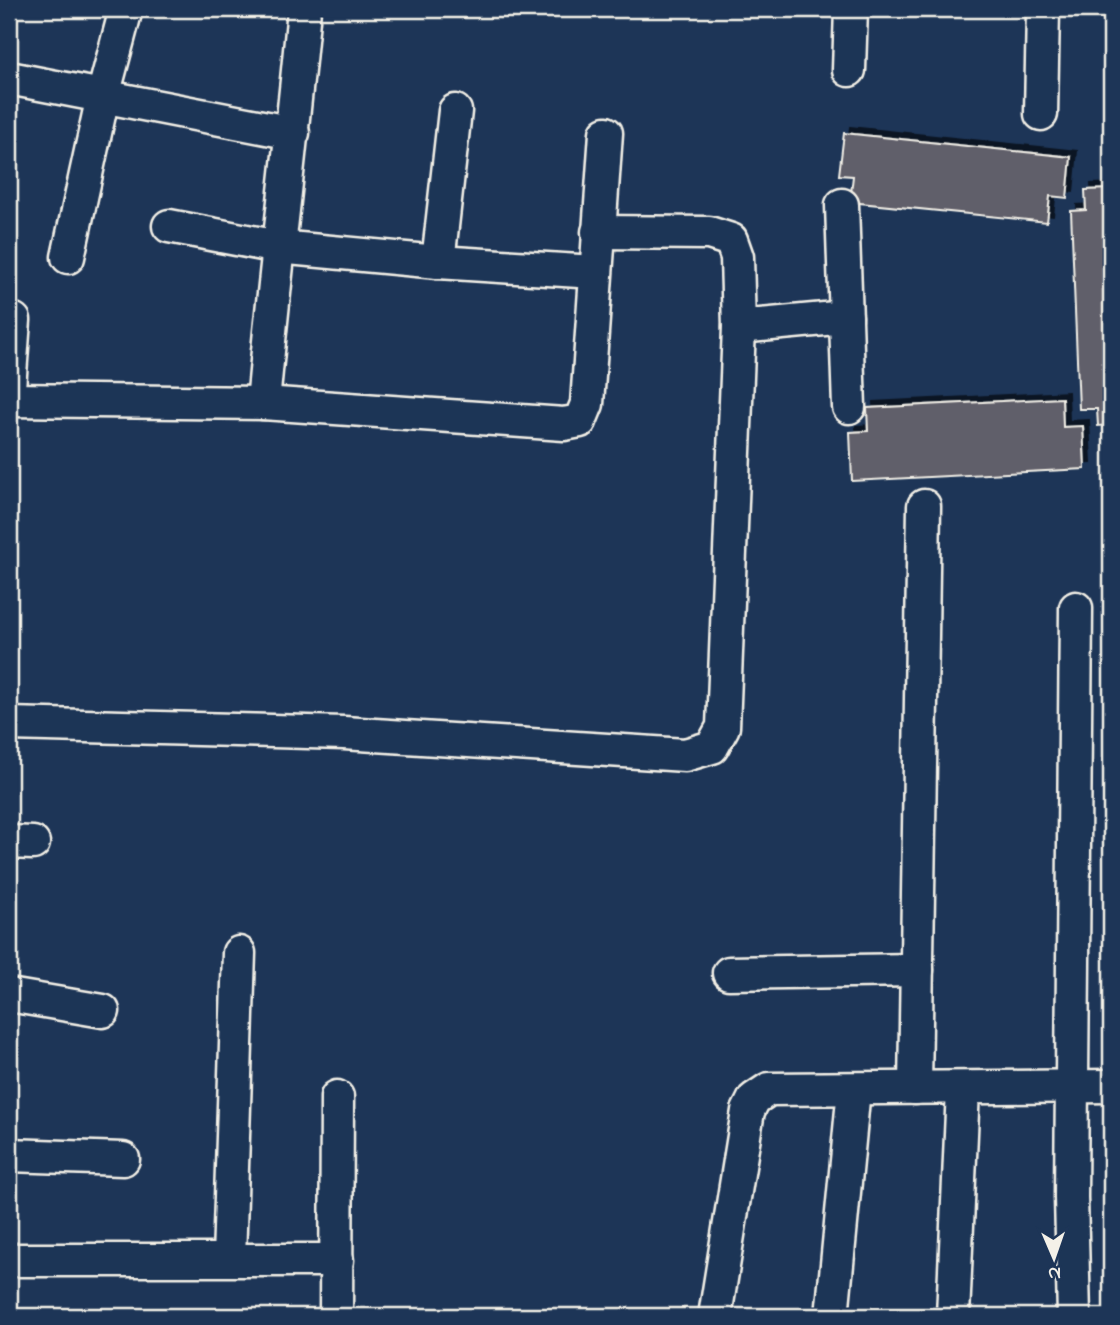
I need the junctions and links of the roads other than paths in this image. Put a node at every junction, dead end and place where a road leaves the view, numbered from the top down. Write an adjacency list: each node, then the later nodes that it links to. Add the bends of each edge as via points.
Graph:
1 (126, 9): 7 (street)
2 (304, 9): 10 (street)
3 (851, 9): 5 (street)
4 (1043, 9): 9 (street)
5 (849, 70)
6 (9, 78): 7 (street)
7 (103, 96): 10 (street); 16 (street)
8 (455, 111): 17 (street)
9 (1041, 114)
10 (293, 133): 15 (street)
11 (606, 133): 14 (street)
12 (842, 205): 19 (street)
13 (169, 226): 15 (street)
14 (598, 232): 18 (street); 21 (street, via 709,233 731,240 737,257)
15 (278, 247): 17 (street); 24 (street)
16 (68, 257)
17 (438, 262): 18 (street)
18 (595, 272): 24 (street, via 587,404 580,421 564,424)
19 (846, 317): 21 (street); 25 (street)
20 (13, 320): 22 (street)
21 (739, 327): 28 (street, via 723,727 712,747 685,755 344,733)
22 (9, 388)
23 (9, 400): 24 (street)
24 (263, 402)
25 (849, 407)
26 (924, 506): 30 (street)
27 (1076, 608): 34 (street)
28 (9, 724)
29 (239, 953): 42 (street)
30 (917, 970): 31 (street); 36 (street)
31 (729, 974)
32 (9, 995): 33 (street)
33 (103, 1011)
34 (1073, 1086): 35 (street); 38 (street); 49 (street)
35 (1111, 1086)
36 (915, 1088): 37 (street); 38 (street)
37 (854, 1089): 46 (street, via 769,1089 754,1099 748,1111); 47 (street)
38 (963, 1089): 48 (street)
39 (337, 1097): 44 (street)
40 (9, 1155): 41 (street)
41 (123, 1159)
42 (229, 1259): 43 (street); 44 (street)
43 (9, 1260)
44 (337, 1260): 45 (street)
45 (336, 1316)
46 (715, 1316)
47 (832, 1316)
48 (953, 1316)
49 (1074, 1316)

